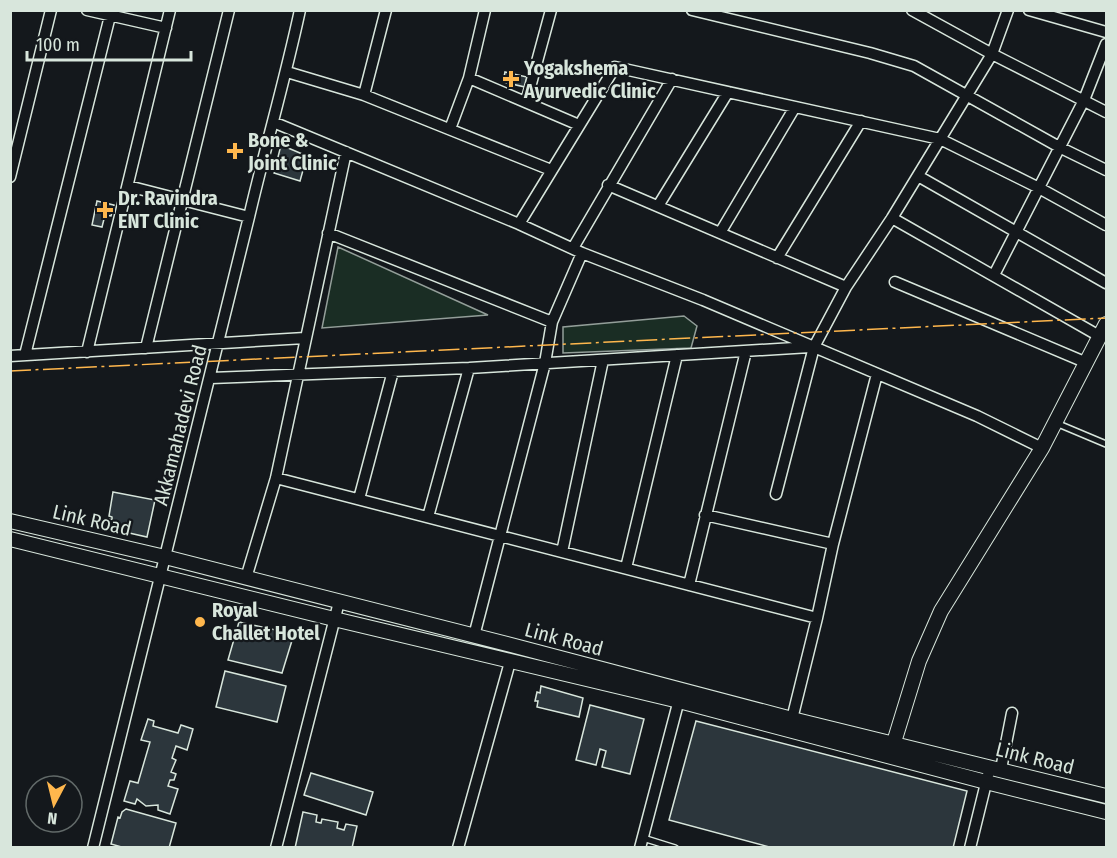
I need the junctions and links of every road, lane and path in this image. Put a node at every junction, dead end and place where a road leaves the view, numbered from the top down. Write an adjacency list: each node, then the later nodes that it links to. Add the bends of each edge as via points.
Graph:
1 (51, 10): 41 (street)
2 (87, 10): 14 (street)
3 (170, 10): 15 (street)
4 (229, 10): 45 (street)
5 (300, 10): 19 (street, Akkamahadevi Road)
6 (386, 10): 25 (street)
7 (485, 10): 22 (street)
8 (551, 10): 28 (street)
9 (692, 10): 13 (street)
10 (912, 10): 18 (street)
11 (1008, 10): 18 (street)
12 (1029, 10): 16 (street)
13 (708, 12): 26 (street, via 915,66)
14 (110, 16): 15 (street); 68 (street)
15 (166, 28): 43 (street)
16 (1107, 32)
17 (1107, 44): 20 (street)
18 (992, 54): 26 (street); 27 (street)
19 (287, 72): 25 (street); 32 (street, Akkamahadevi Road)
20 (1095, 73): 21 (street); 27 (street)
21 (1107, 77)
22 (469, 78): 28 (street); 34 (street)
23 (672, 80): 24 (street); 33 (street, via 615,67); 42 (street)
24 (728, 92): 29 (street); 46 (street)
25 (364, 95): 34 (street)
26 (968, 95): 35 (street); 36 (street)
27 (1084, 100): 30 (street); 36 (street)
28 (526, 102): 33 (street)
29 (795, 107): 31 (street); 53 (street)
30 (1107, 112)
31 (861, 121): 35 (street); 55 (street)
32 (273, 122): 37 (street); 47 (street, Akkamahadevi Road)
33 (579, 125): 38 (street)
34 (450, 129): 38 (street)
35 (940, 139): 40 (street); 44 (street)
36 (1061, 148): 39 (street); 44 (street)
37 (346, 152): 49 (street); 52 (street)
38 (551, 170): 49 (street)
39 (1107, 170)
40 (918, 176): 48 (street); 51 (street)
41 (10, 177)
42 (609, 185): 46 (street); 54 (street)
43 (128, 186): 45 (street); 67 (street)
44 (1039, 188): 50 (street); 51 (street)
45 (183, 200): 47 (street); 65 (street)
46 (658, 206): 53 (street)
47 (249, 217): 63 (street, Akkamahadevi Road)
48 (892, 218): 56 (street); 59 (street)
49 (519, 224): 54 (street)
50 (1107, 225)
51 (1016, 232): 56 (street); 58 (street)
52 (328, 233): 60 (street); 62 (street)
53 (720, 233): 55 (street)
54 (577, 251): 60 (street); 64 (street)
55 (777, 258): 59 (street)
56 (994, 275): 61 (street)
57 (895, 282): 73 (street)
58 (1107, 283)
59 (846, 287): 64 (street)
60 (552, 322): 72 (street)
61 (1104, 331): 73 (main road)
62 (305, 338): 63 (street); 76 (street)
63 (219, 343): 65 (street); 78 (street, Akkamahadevi Road)
64 (814, 347): 66 (street); 77 (street); 83 (street)
65 (146, 348): 67 (street)
66 (746, 351): 69 (street); 85 (street)
67 (87, 352): 68 (street)
68 (26, 355): 70 (street)
69 (677, 355): 71 (street); 93 (street)
70 (10, 356)
71 (603, 360): 72 (street); 91 (street)
72 (545, 363): 74 (street); 88 (street)
73 (1087, 363): 79 (main road)
74 (469, 368): 75 (street); 86 (street)
75 (393, 371): 76 (street); 84 (street)
76 (298, 374): 78 (street); 82 (street)
77 (877, 374): 81 (street); 90 (street)
78 (211, 378): 92 (street, Akkamahadevi Road)
79 (1054, 423): 80 (lane); 81 (main road)
80 (1107, 444)
81 (1042, 448): 105 (main road, via 941,611 919,661)
82 (276, 478): 84 (street); 95 (street)
83 (776, 494)
84 (359, 499): 86 (street)
85 (705, 515): 90 (street); 96 (street)
86 (428, 517): 88 (street)
87 (10, 520): 92 (main road, Link Road)
88 (501, 536): 91 (street); 100 (street)
89 (10, 539): 94 (main road)
90 (833, 544): 98 (street)
91 (562, 552): 93 (street)
92 (165, 557): 94 (street, Akkamahadevi Road); 95 (main road, Link Road)
93 (626, 568): 96 (street)
94 (160, 577): 99 (main road); 112 (street, Akkamahadevi Road)
95 (246, 578): 97 (main road, Link Road)
96 (689, 585): 98 (street)
97 (339, 602): 99 (street); 100 (main road, Link Road)
98 (817, 618): 104 (street)
99 (334, 619): 101 (main road); 113 (street)
100 (474, 636): 102 (main road, Link Road)
101 (510, 662): 102 (main road); 114 (street)
102 (680, 695): 104 (main road, Link Road); 106 (main road); 111 (street)
103 (1012, 713): 107 (street)
104 (792, 719): 105 (main road, Link Road)
105 (893, 742): 106 (main road); 107 (main road, Link Road)
106 (890, 757): 108 (main road)
107 (996, 768): 108 (street); 109 (main road, Link Road)
108 (986, 782): 110 (main road); 116 (street)
109 (1107, 796)
110 (1107, 812)
111 (642, 843): 115 (lane)
112 (93, 848)
113 (276, 848)
114 (458, 848)
115 (675, 848)
116 (970, 848)

